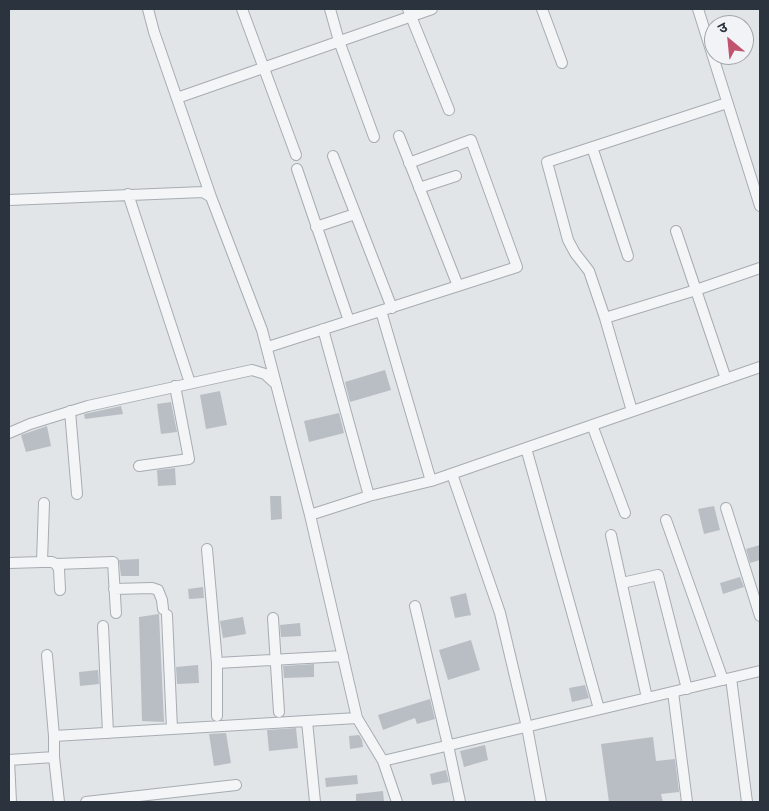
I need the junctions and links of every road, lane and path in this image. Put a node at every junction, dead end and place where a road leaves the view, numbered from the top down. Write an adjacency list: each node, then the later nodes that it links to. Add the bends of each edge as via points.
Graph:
1 (148, 9): 11 (street)
2 (242, 9): 10 (street)
3 (330, 9): 8 (street)
4 (432, 9): 7 (street)
5 (542, 9): 9 (street)
6 (698, 9): 12 (street)
7 (409, 13): 8 (street); 13 (street)
8 (340, 41): 10 (street); 15 (street)
9 (562, 63)
10 (264, 67): 11 (street); 17 (street)
11 (177, 98): 24 (street)
12 (727, 103): 16 (street); 26 (street)
13 (449, 110)
14 (399, 136): 19 (street)
15 (374, 137)
16 (592, 147): 30 (street); 36 (street, via 547,162 568,240 589,272)
17 (296, 155)
18 (333, 156): 27 (street)
19 (409, 163): 22 (street); 32 (street, via 471,140 482,166 516,267)
20 (297, 169): 28 (street)
21 (456, 176): 22 (street)
22 (419, 188): 32 (street)
23 (128, 194): 24 (street, via 203,192); 25 (street); 42 (street)
24 (211, 197): 39 (street)
25 (9, 200)
26 (760, 206)
27 (356, 214): 28 (street); 34 (street)
28 (316, 227): 37 (street)
29 (676, 231): 33 (street)
30 (628, 256)
31 (760, 268): 33 (street)
32 (458, 286): 34 (street)
33 (696, 290): 36 (street); 41 (street)
34 (392, 308): 35 (street)
35 (381, 311): 37 (street); 52 (street)
36 (605, 318): 46 (street)
37 (349, 321): 38 (street)
38 (324, 329): 39 (street); 54 (street)
39 (268, 347): 43 (street)
40 (760, 367): 41 (street)
41 (726, 379): 46 (street)
42 (190, 383): 43 (street, via 252,370 265,374); 44 (street)
43 (276, 384): 58 (street)
44 (175, 386): 45 (street); 50 (street, via 189,459)
45 (70, 412): 48 (street); 53 (street)
46 (632, 412): 47 (street)
47 (592, 425): 49 (street); 57 (street)
48 (9, 434)
49 (526, 448): 51 (street); 82 (street)
50 (139, 466)
51 (452, 474): 52 (street); 87 (street, via 500,613)
52 (431, 482): 54 (street)
53 (77, 494)
54 (369, 496): 58 (street)
55 (44, 503): 62 (street)
56 (726, 508): 70 (street)
57 (625, 513)
58 (310, 514): 74 (street)
59 (666, 520): 78 (street)
60 (611, 535): 65 (street)
61 (207, 549): 76 (street)
62 (42, 562): 63 (street); 64 (street)
63 (9, 563)
64 (56, 564): 66 (street, via 113,562); 67 (street)
65 (622, 583): 79 (street, via 658,575); 81 (street)
66 (114, 589): 69 (street); 88 (street, via 158,590 165,612)
67 (60, 590)
68 (415, 606): 91 (street)
69 (116, 613)
70 (760, 616)
71 (273, 618): 75 (street)
72 (103, 626): 89 (street)
73 (48, 655): 90 (street)
74 (342, 656): 75 (street); 85 (street)
75 (276, 660): 76 (street); 83 (street)
76 (217, 663): 84 (street)
77 (760, 671): 78 (street)
78 (727, 679): 79 (street); 104 (street)
79 (687, 688): 80 (street)
80 (673, 692): 81 (street); 103 (street)
81 (648, 698): 82 (street)
82 (599, 709): 87 (street)
83 (279, 712)
84 (217, 716)
85 (357, 718): 86 (street); 94 (street)
86 (307, 721): 88 (street); 99 (street)
87 (527, 727): 91 (street); 102 (street)
88 (172, 729): 89 (street)
89 (108, 733): 90 (street)
90 (54, 736): 92 (street)
91 (448, 745): 94 (street); 101 (street)
92 (54, 757): 93 (street); 97 (street)
93 (9, 760): 96 (street)
94 (383, 761): 100 (street)
95 (236, 785): 98 (street)
96 (11, 802)
97 (59, 802)
98 (86, 802)
99 (315, 802)
100 (397, 802)
101 (460, 802)
102 (541, 802)
103 (687, 802)
104 (747, 802)

